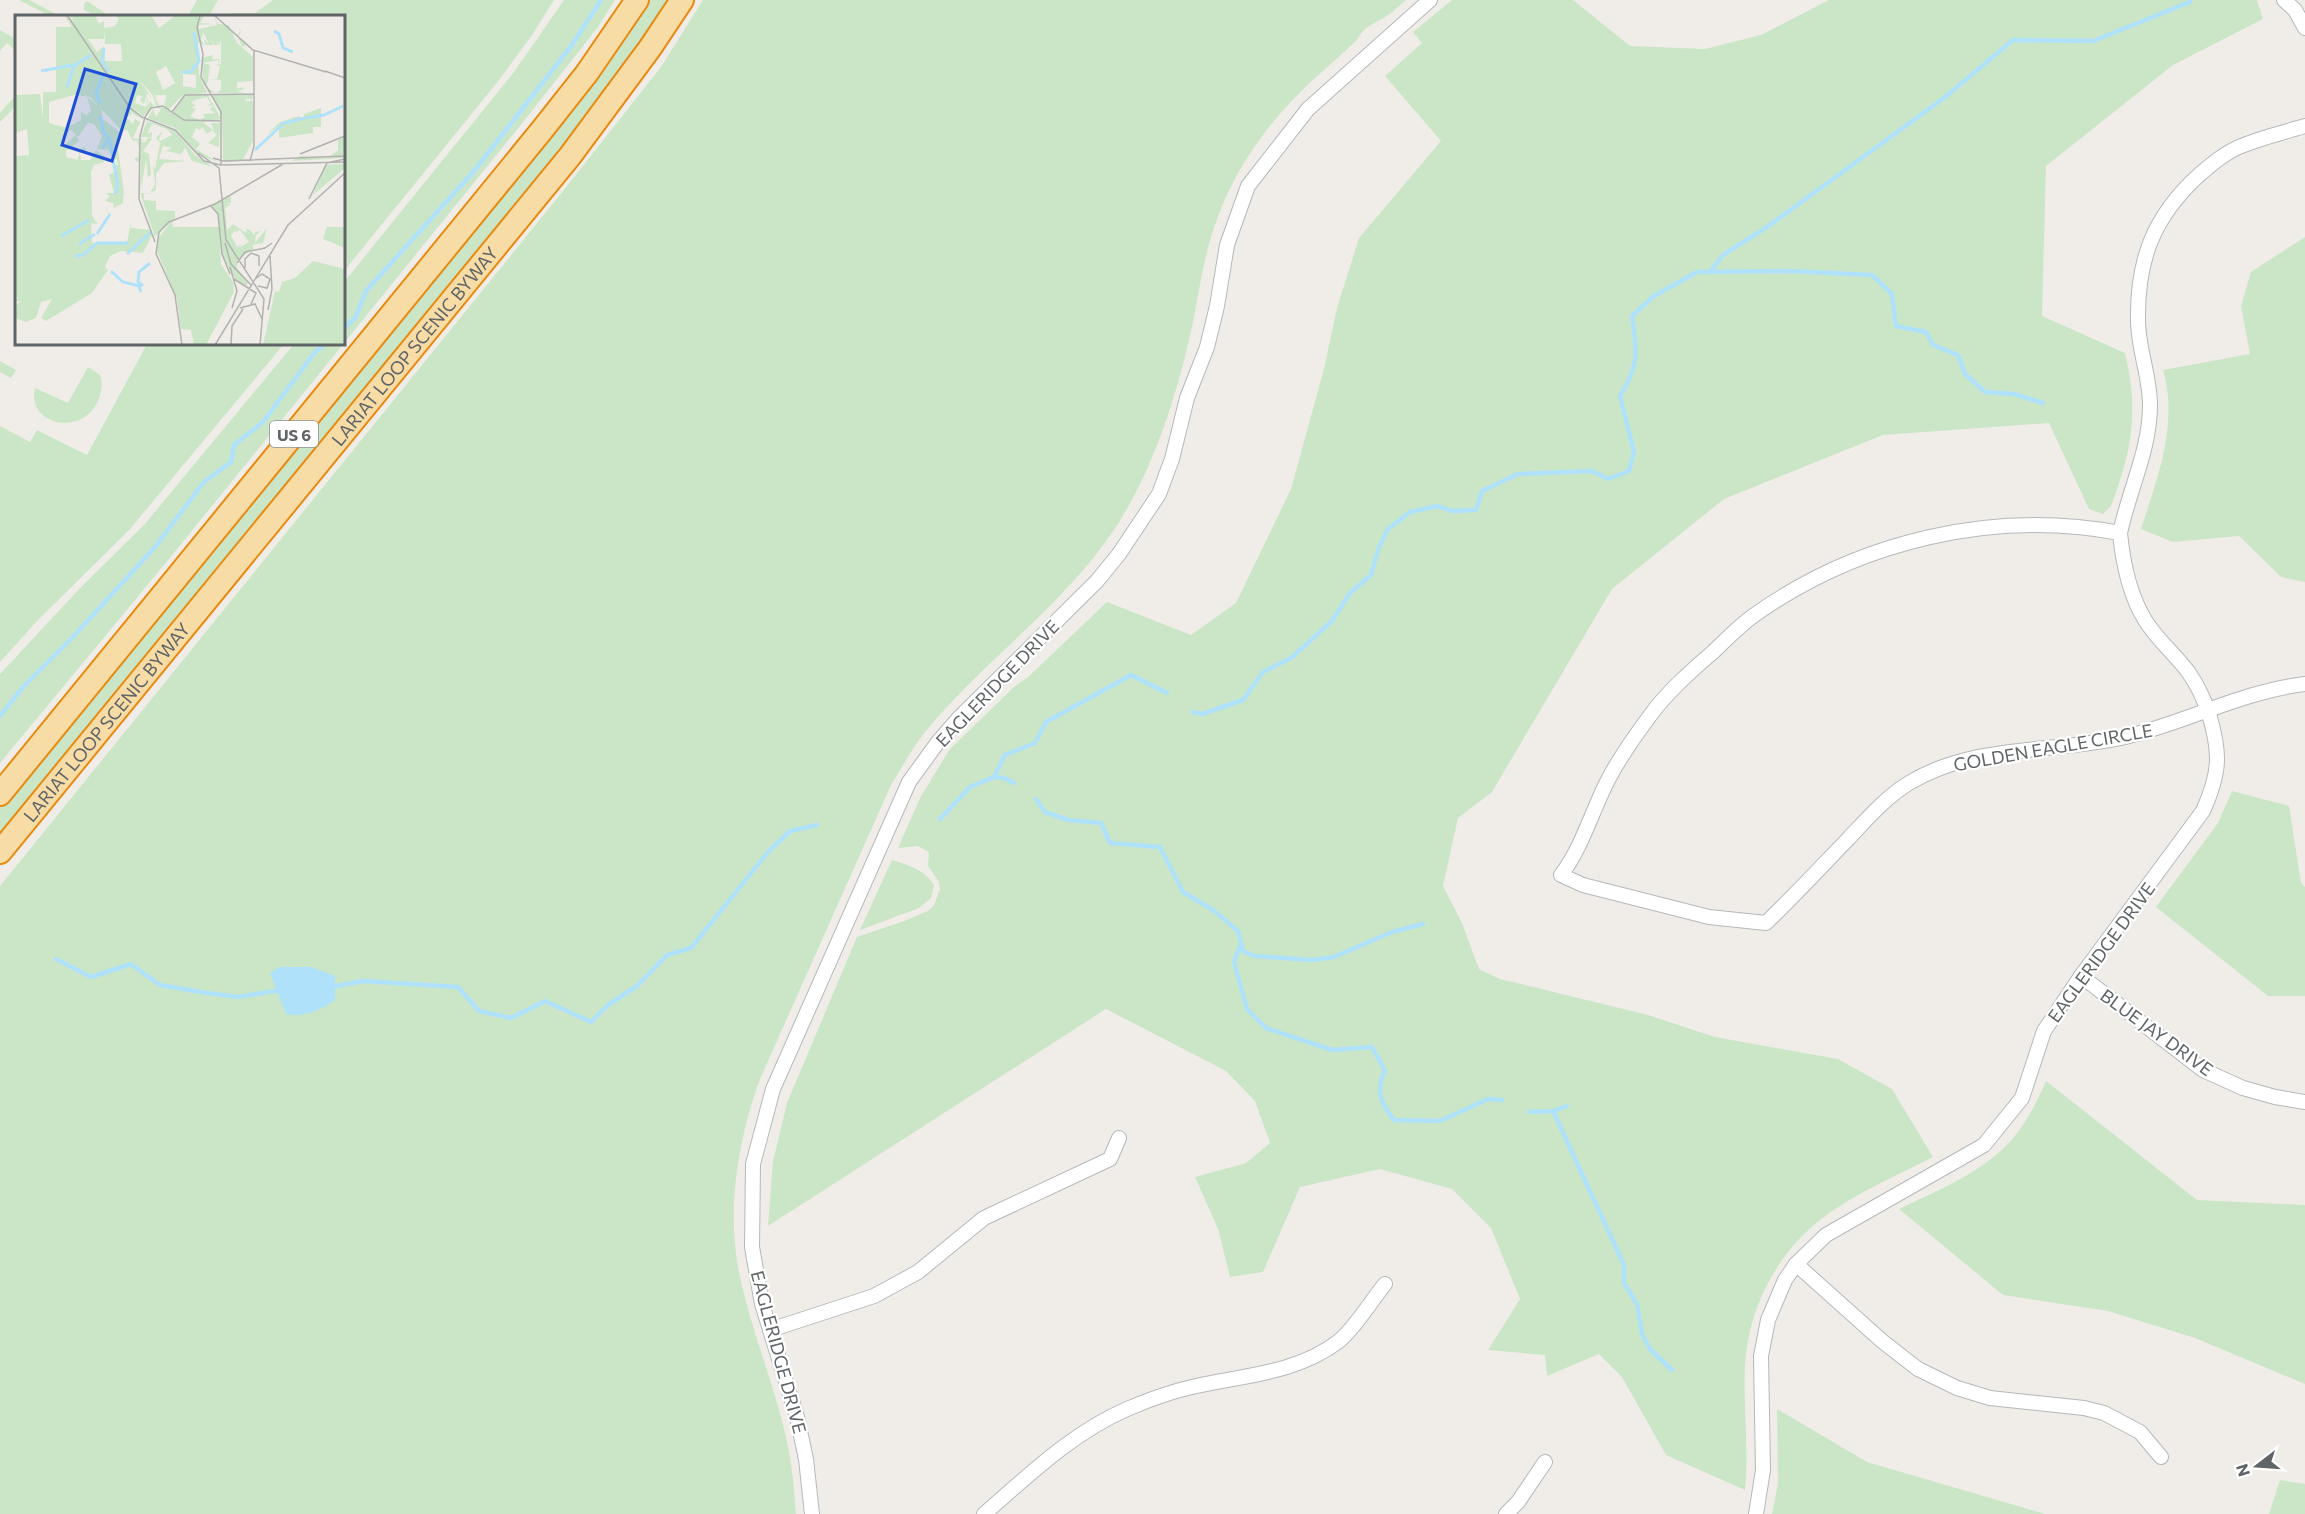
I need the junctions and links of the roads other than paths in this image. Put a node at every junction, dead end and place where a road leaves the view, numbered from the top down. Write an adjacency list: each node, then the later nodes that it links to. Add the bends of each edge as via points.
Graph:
1 (637, 0): 10 (highway, LARIAT LOOP SCENIC BYWAY / US 6, via 594,64 542,130)
2 (682, 0): 11 (highway, LARIAT LOOP SCENIC BYWAY / US 6, via 570,156)
3 (1430, 0): 17 (street, EAGLERIDGE DRIVE, via 1308,109 1248,186 1227,245 1207,347 1187,398 1159,494 1097,581 958,719 909,782 773,1089 753,1164 752,1247)
4 (2284, 0): 5 (street)
5 (2305, 28)
6 (2305, 126): 7 (street, via 2243,145 2215,162 2186,188 2158,223 2144,260 2139,288 2138,322 2149,386 2149,432)
7 (2121, 527): 9 (street, EAGLERIDGE DRIVE, via 2131,591 2140,611 2188,672); 9 (street, GOLDEN EAGLE CIRCLE, via 1986,528 1938,535 1840,565 1794,590 1743,625 1690,672 1651,714 1610,777 1561,875 1583,885 1709,917 1766,923 1878,808 1924,775 1982,756 2121,738)
8 (2305, 684): 9 (street, via 2275,689)
9 (2208, 711): 12 (street, EAGLERIDGE DRIVE, via 2217,738 2217,766 2203,811)
10 (0, 794)
11 (0, 852)
12 (2081, 976): 13 (street, BLUE JAY DRIVE, via 2203,1070 2243,1088); 15 (street, EAGLERIDGE DRIVE, via 2044,1031 2022,1098 1984,1145 1826,1235)
13 (2305, 1102)
14 (1119, 1138): 17 (street, via 1110,1159 984,1218 918,1272 874,1296)
15 (1796, 1264): 18 (street, via 1918,1369 1956,1388 1990,1398 2104,1413 2140,1432); 23 (street, EAGLERIDGE DRIVE, via 1768,1320 1761,1356 1763,1470)
16 (1385, 1284): 21 (street, via 1341,1339 1319,1354 1283,1369 1191,1387 1126,1410 1056,1452)
17 (770, 1330): 20 (street, EAGLERIDGE DRIVE, via 797,1417)
18 (2162, 1457)
19 (1545, 1462): 22 (street)
20 (812, 1514)
21 (984, 1514)
22 (1506, 1514)
23 (1756, 1514)

